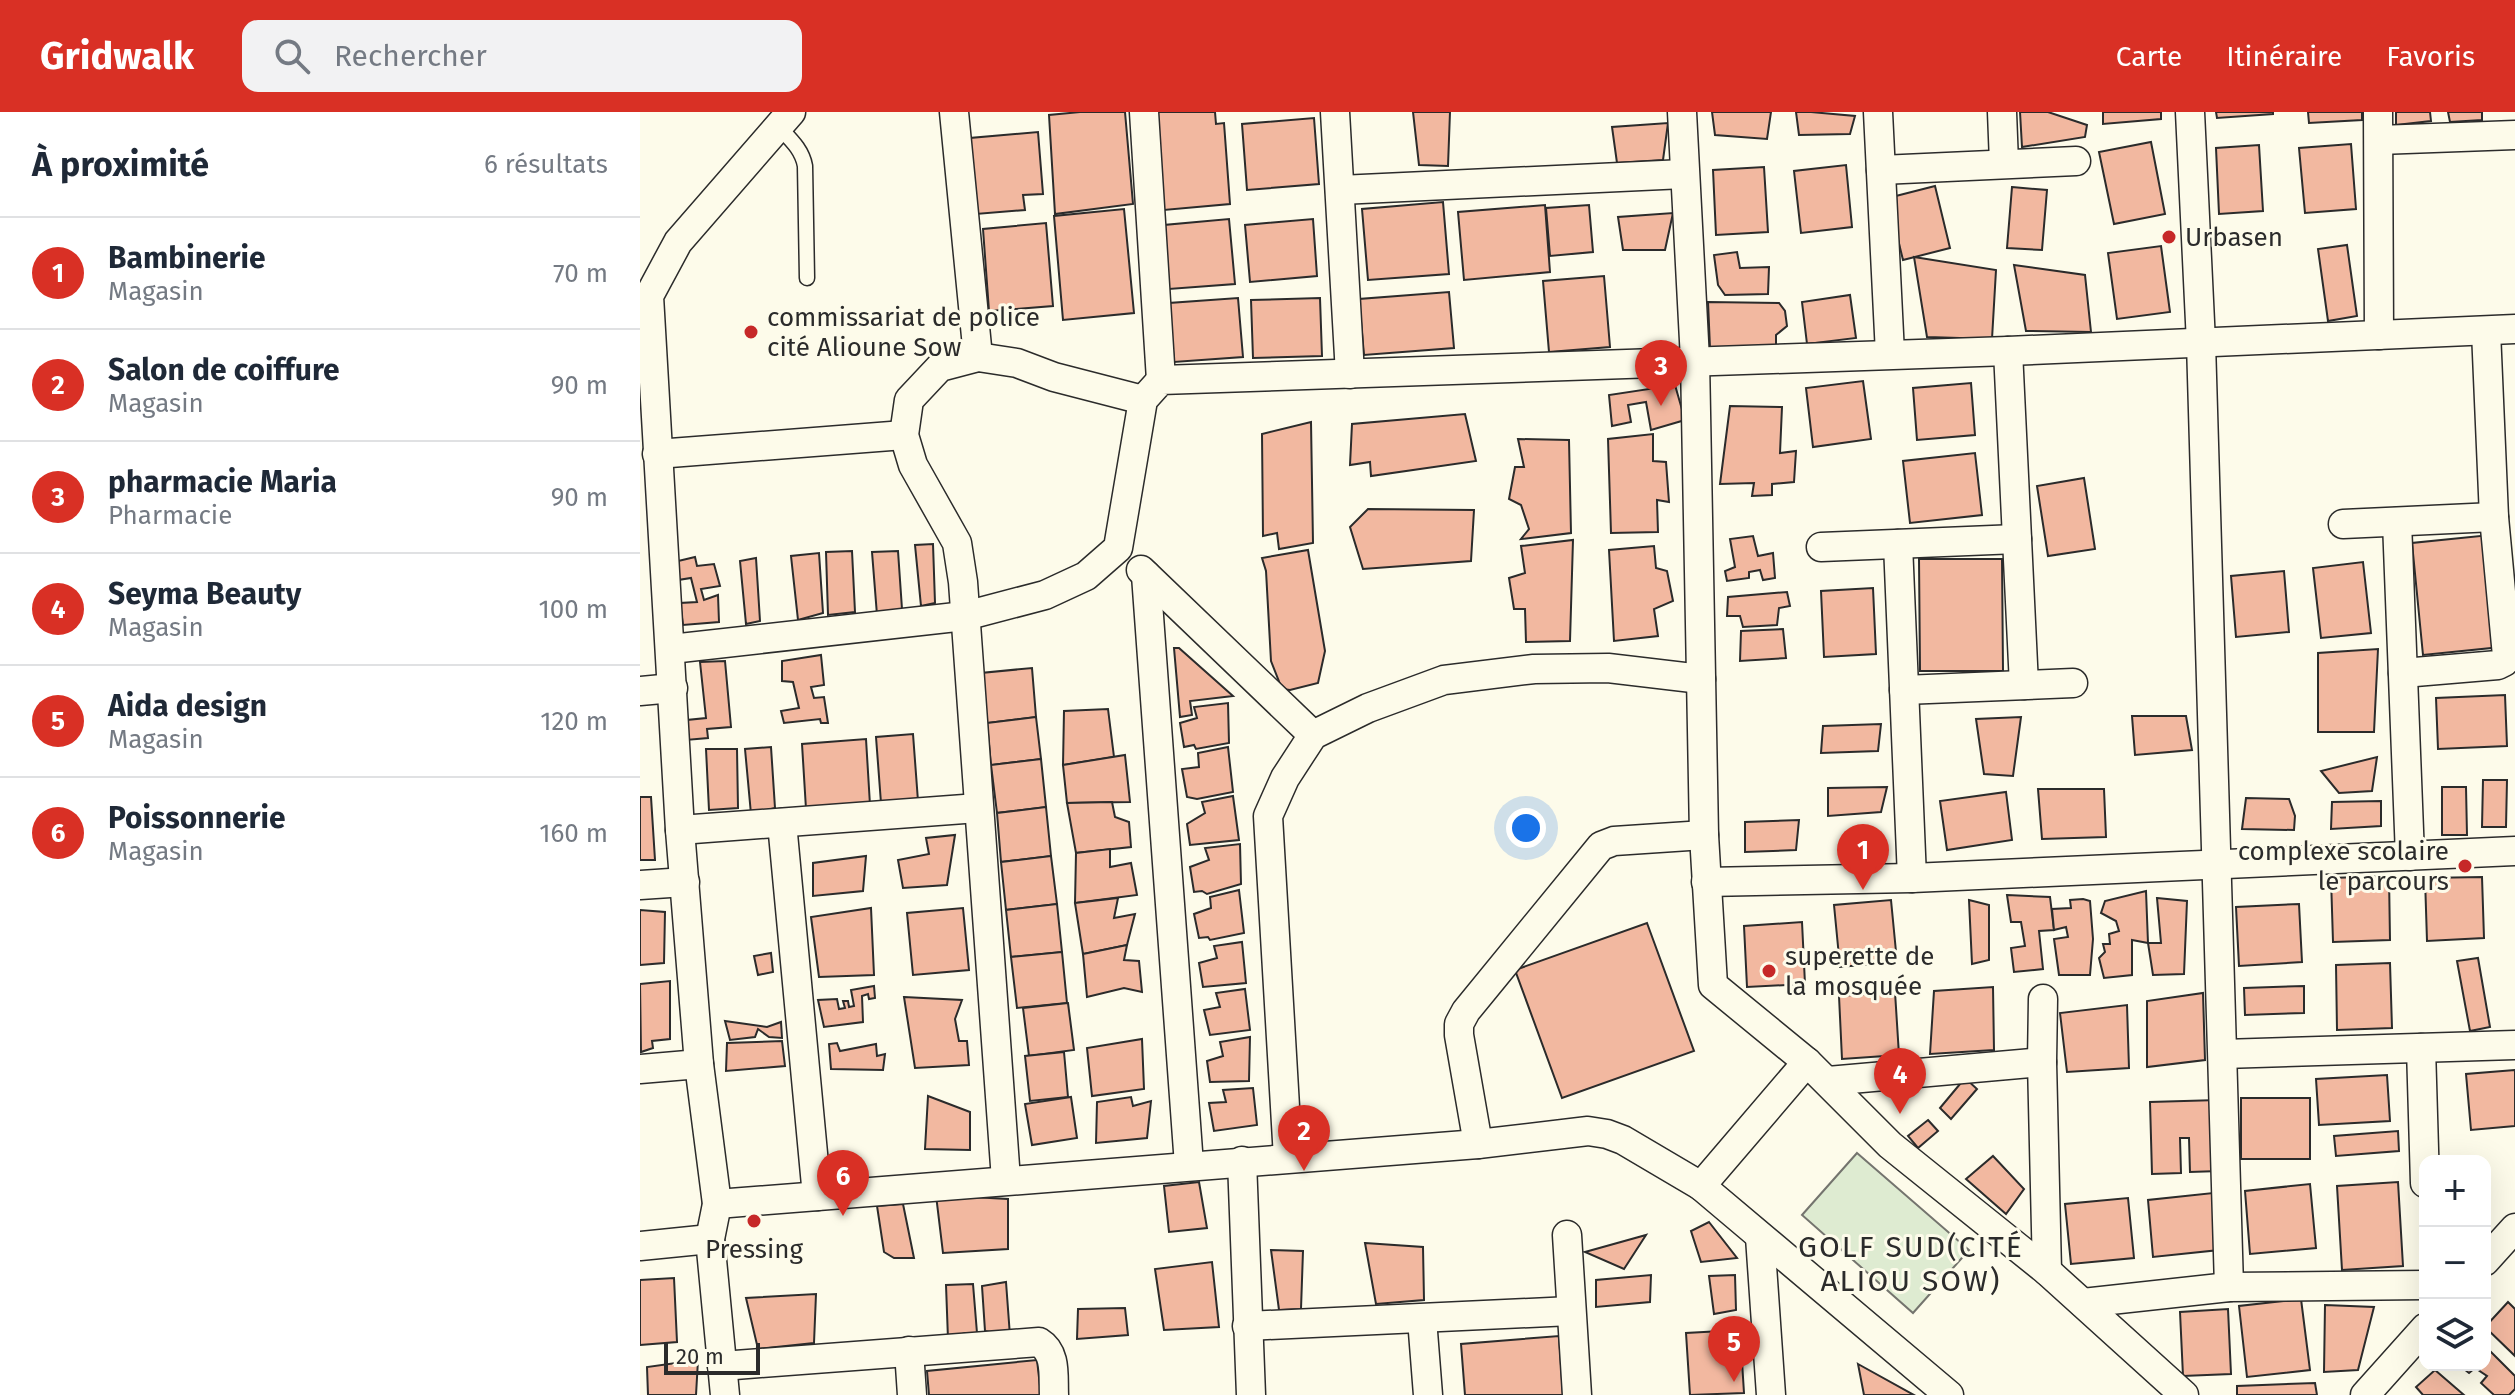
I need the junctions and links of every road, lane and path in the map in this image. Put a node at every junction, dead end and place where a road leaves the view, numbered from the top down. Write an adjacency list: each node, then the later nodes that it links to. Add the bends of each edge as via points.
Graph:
1 (954, 112): 24 (street)
2 (1144, 112): 27 (street)
3 (1335, 112): 15 (street)
4 (1682, 112): 14 (street)
5 (1878, 112): 13 (street)
6 (2002, 112): 12 (street)
7 (2190, 112): 21 (street)
8 (784, 119): 16 (lane, via 805,166); 17 (street, via 678,242)
9 (2379, 126): 10 (street); 20 (street)
10 (2507, 127)
11 (2076, 161): 12 (street)
12 (2004, 163): 13 (street)
13 (1881, 170): 23 (street)
14 (1684, 174): 15 (street); 25 (street)
15 (1340, 190): 26 (street)
16 (807, 278)
17 (644, 296): 29 (street)
18 (2515, 329): 19 (street)
19 (2486, 331): 20 (street); 31 (street)
20 (2379, 335): 21 (street)
21 (2201, 343): 22 (street); 55 (street)
22 (2008, 351): 23 (street); 34 (street)
23 (1890, 354): 25 (street)
24 (978, 357): 27 (street, via 1017,363 1054,377); 28 (street, via 940,367 909,400)
25 (1695, 360): 26 (street); 42 (street)
26 (1350, 374): 27 (street)
27 (1152, 390): 37 (street)
28 (904, 435): 29 (street); 39 (street, via 913,465 957,543)
29 (657, 454): 30 (street)
30 (650, 512): 40 (street)
31 (2494, 517): 32 (street); 41 (street, via 2504,662)
32 (2397, 522): 33 (street); 41 (street)
33 (2343, 524)
34 (2017, 539): 35 (street); 44 (street)
35 (1898, 544): 36 (street); 46 (street)
36 (1821, 547)
37 (1118, 548): 38 (street); 39 (street, via 1086,576 1045,595)
38 (1146, 575): 48 (street); 72 (street)
39 (965, 616): 40 (street); 49 (street)
40 (671, 649): 45 (street)
41 (2403, 673): 54 (street)
42 (1701, 679): 48 (street, via 1608,668 1534,669 1444,680); 52 (street)
43 (2073, 683): 44 (street)
44 (2024, 685): 46 (street)
45 (673, 688): 47 (street); 51 (street)
46 (1904, 690): 56 (street)
47 (640, 691)
48 (1313, 735): 70 (street, via 1268,816)
49 (978, 808): 50 (street); 73 (street)
50 (782, 823): 51 (street); 75 (street)
51 (680, 830): 57 (street)
52 (1704, 835): 58 (street); 68 (street, via 1601,846 1466,1011 1459,1035)
53 (2515, 851): 54 (street)
54 (2410, 856): 55 (street)
55 (2215, 865): 56 (street); 63 (street)
56 (1912, 878): 58 (street)
57 (685, 882): 59 (street); 65 (street)
58 (1706, 882): 67 (street, via 1713,985)
59 (640, 885)
60 (2043, 999): 64 (street)
61 (2515, 1045): 62 (street)
62 (2421, 1048): 63 (street); 69 (street)
63 (2223, 1054): 85 (street)
64 (2042, 1062): 67 (street); 83 (street)
65 (699, 1064): 66 (street); 76 (street)
66 (640, 1069)
67 (1818, 1071): 74 (street); 83 (street, via 1890,1145)
68 (1478, 1144): 70 (street); 74 (street, via 1588,1131 1607,1134)
69 (2424, 1155)
70 (1288, 1158): 71 (street)
71 (1242, 1161): 72 (street); 89 (street)
72 (1189, 1165): 73 (street)
73 (1006, 1180): 75 (street)
74 (1701, 1186): 79 (street)
75 (817, 1196): 76 (street)
76 (717, 1204): 80 (street)
77 (2515, 1228): 82 (street)
78 (1567, 1235): 87 (street)
79 (1760, 1237): 99 (street); 100 (street)
80 (710, 1239): 81 (street); 92 (street)
81 (640, 1246)
82 (2491, 1254)
83 (2047, 1271): 86 (street)
84 (2419, 1285): 85 (street)
85 (2229, 1287): 86 (street)
86 (2083, 1303): 101 (street)
87 (1571, 1311): 88 (street); 98 (street)
88 (1422, 1319): 89 (street); 97 (street)
89 (1247, 1326): 96 (street)
90 (2419, 1335): 102 (street)
91 (909, 1351): 92 (street); 94 (street); 95 (street, via 1039,1342 1051,1354)
92 (722, 1366): 93 (street)
93 (725, 1395)
94 (912, 1395)
95 (1054, 1395)
96 (1251, 1395)
97 (1428, 1395)
98 (1577, 1395)
99 (1771, 1395)
100 (1949, 1395)
101 (2184, 1395)
102 (2365, 1395)

